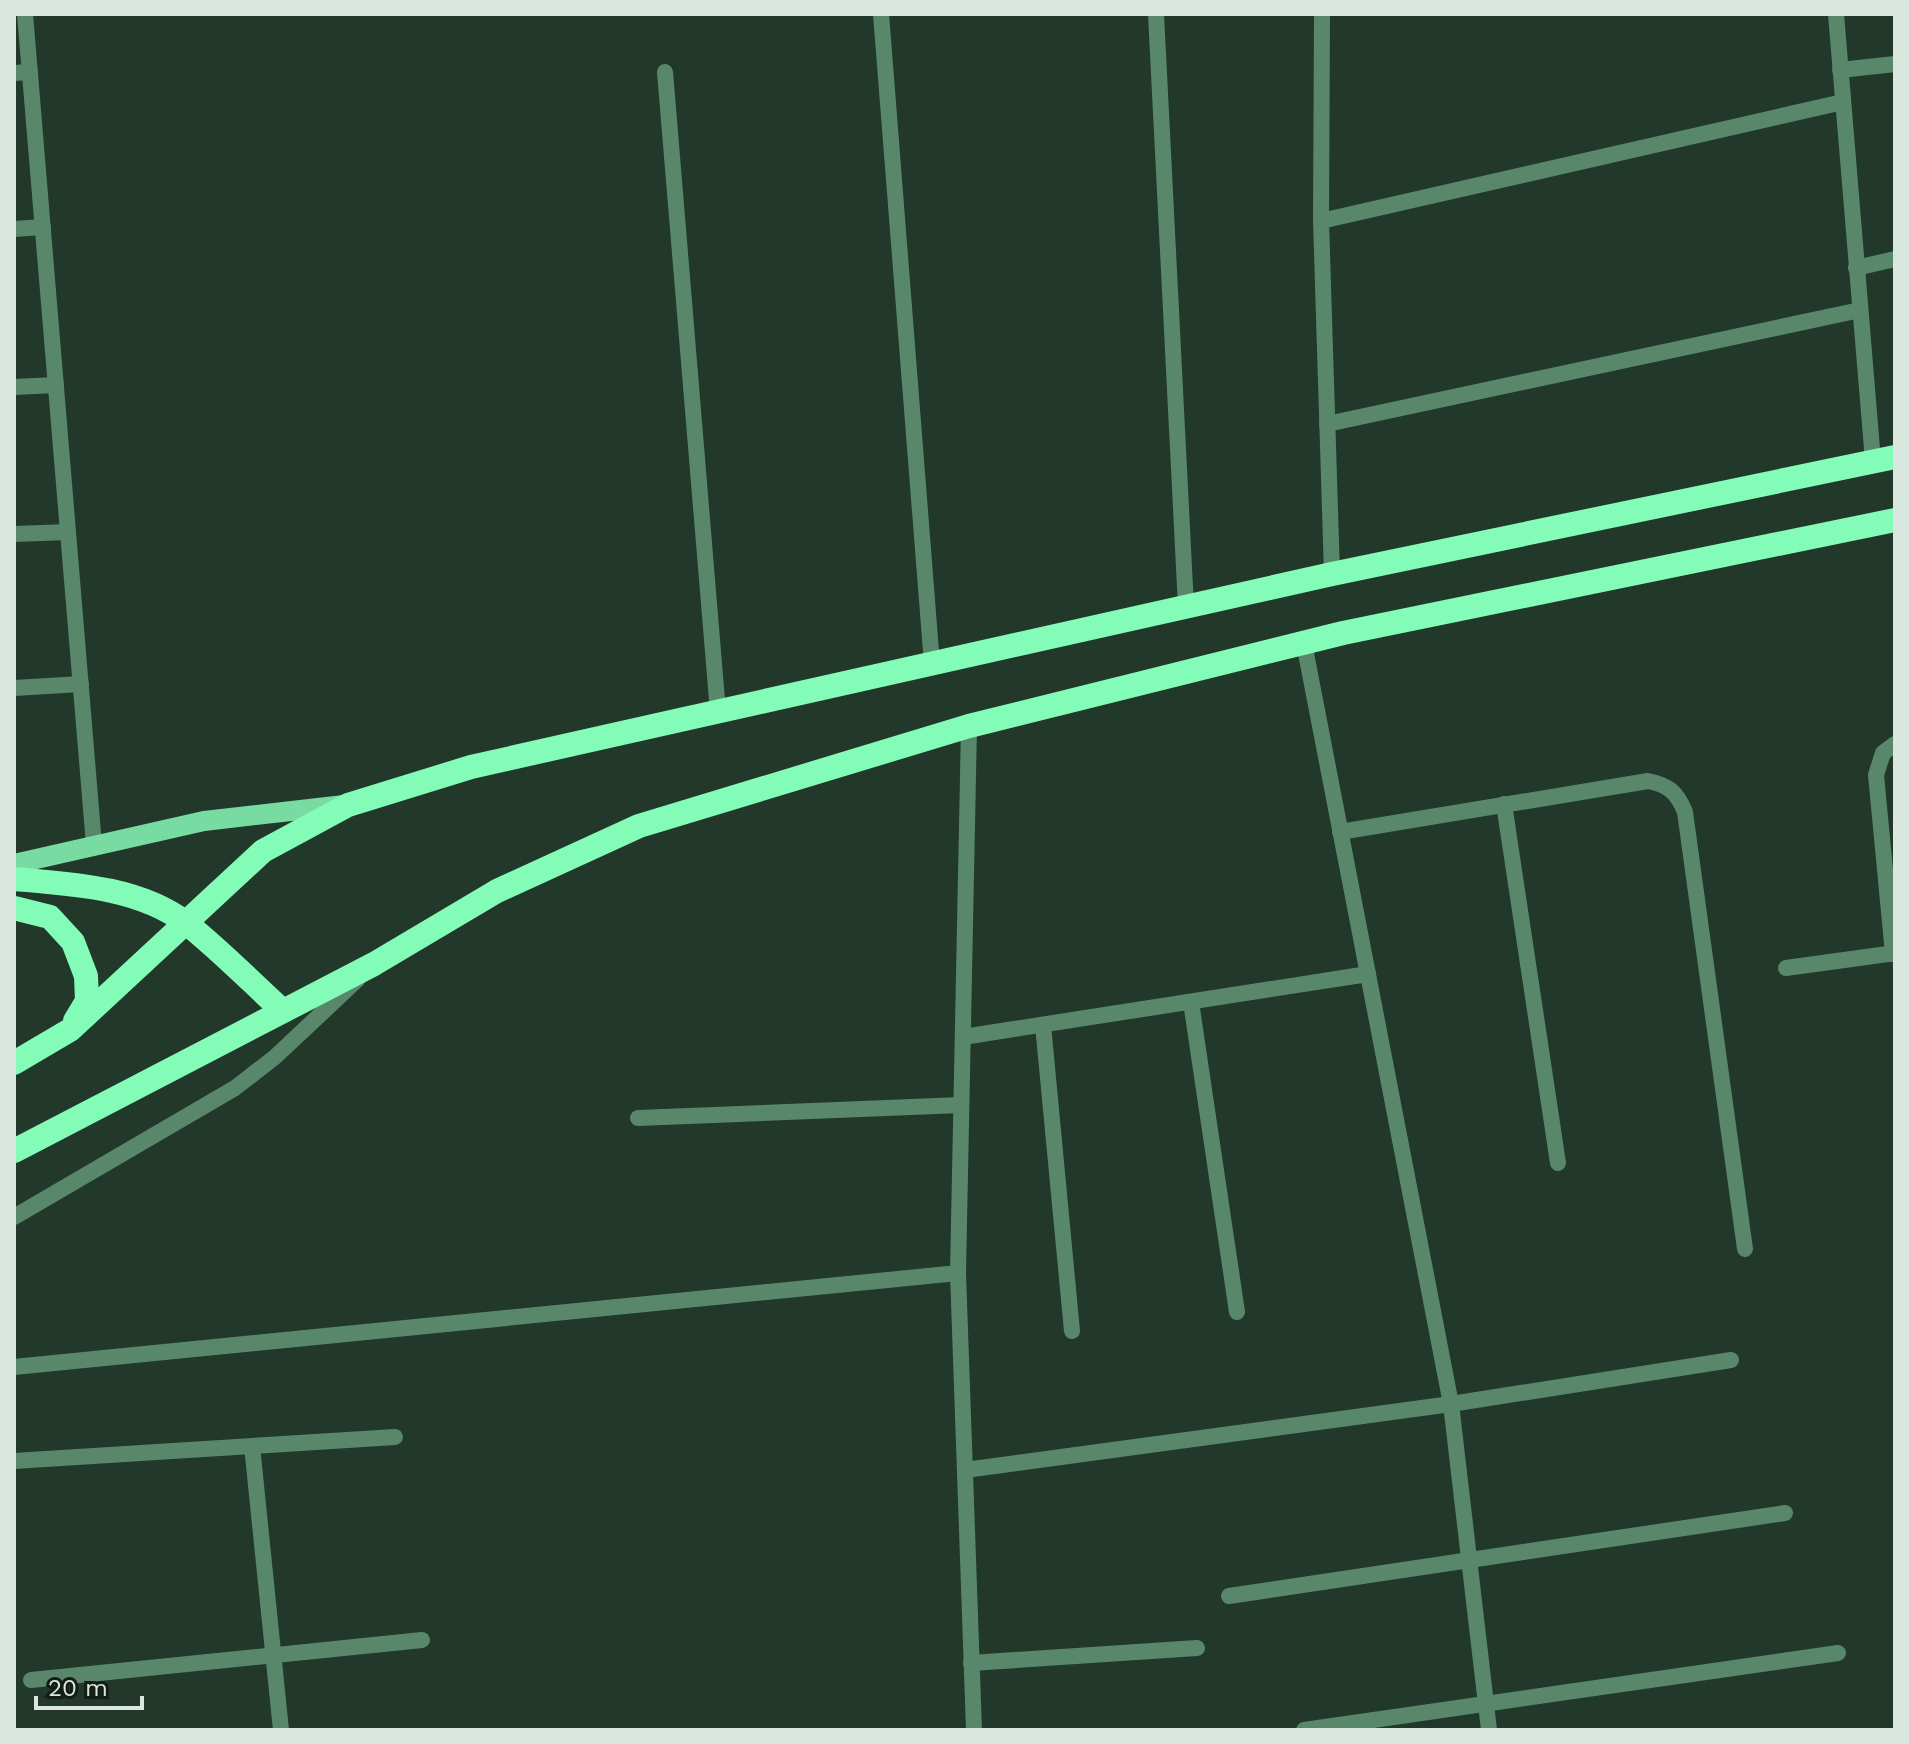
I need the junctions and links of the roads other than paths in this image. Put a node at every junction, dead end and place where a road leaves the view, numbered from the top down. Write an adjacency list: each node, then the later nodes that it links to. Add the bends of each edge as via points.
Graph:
1 (25, 14): 8 (street)
2 (881, 14): 27 (street)
3 (1156, 14): 25 (street)
4 (1836, 14): 7 (street)
5 (1326, 15): 11 (street)
6 (1895, 64): 7 (street)
7 (1840, 70): 10 (street)
8 (22, 72): 12 (street)
9 (665, 72): 30 (street)
10 (1843, 102): 11 (street); 15 (street)
11 (1321, 221): 19 (street)
12 (43, 227): 13 (street); 17 (street)
13 (14, 229)
14 (1895, 259): 15 (street)
15 (1856, 268): 16 (street)
16 (1860, 310): 19 (street); 20 (street)
17 (56, 385): 18 (street); 22 (street)
18 (14, 387)
19 (1327, 424): 24 (street)
20 (1884, 459): 24 (highway)
21 (1895, 520): 26 (highway)
22 (68, 532): 23 (street); 28 (street)
23 (14, 534)
24 (1332, 574): 25 (highway)
25 (1186, 607): 27 (highway)
26 (1304, 643): 31 (highway); 35 (street)
27 (932, 664): 30 (highway)
28 (81, 684): 29 (street); 36 (street)
29 (14, 688)
30 (718, 712): 34 (highway, via 471,767)
31 (969, 726): 42 (highway, via 639,826 497,891); 49 (street)
32 (1895, 744): 41 (street, via 1883,753 1876,775)
33 (1504, 804): 35 (street); 54 (street); 56 (street, via 1648,781 1666,785 1679,797)
34 (348, 805): 36 (main road, via 204,821); 40 (highway, via 263,851)
35 (1340, 832): 44 (street)
36 (94, 845): 37 (main road)
37 (14, 864)
38 (14, 879): 40 (highway, via 104,889)
39 (14, 908): 48 (highway, via 50,917 73,942 86,976 87,1001)
40 (185, 922): 46 (highway); 48 (highway)
41 (1894, 953): 43 (street)
42 (374, 964): 46 (highway); 55 (street, via 235,1088)
43 (1786, 968)
44 (1368, 974): 45 (street); 62 (street)
45 (1191, 1002): 47 (street); 58 (street)
46 (283, 1011): 53 (highway)
47 (1043, 1025): 49 (street); 59 (street)
48 (70, 1030): 50 (highway)
49 (963, 1037): 51 (street)
50 (14, 1063)
51 (961, 1105): 52 (street); 57 (street)
52 (638, 1118)
53 (14, 1151)
54 (1558, 1163)
55 (14, 1217)
56 (1745, 1249)
57 (958, 1273): 61 (street); 66 (street)
58 (1237, 1312)
59 (1072, 1331)
60 (1731, 1360): 62 (street)
61 (14, 1367)
62 (1451, 1404): 66 (street); 68 (street)
63 (395, 1437): 64 (street)
64 (252, 1446): 65 (street); 73 (street)
65 (14, 1461)
66 (965, 1470): 74 (street)
67 (1785, 1513): 68 (street)
68 (1469, 1557): 69 (street); 76 (street)
69 (1229, 1596)
70 (422, 1640): 73 (street)
71 (1197, 1648): 74 (street)
72 (1838, 1653): 76 (street)
73 (273, 1655): 75 (street); 77 (street)
74 (971, 1663): 78 (street)
75 (31, 1680)
76 (1486, 1704): 79 (street); 80 (street)
77 (281, 1730)
78 (974, 1730)
79 (1304, 1730)
80 (1489, 1730)

